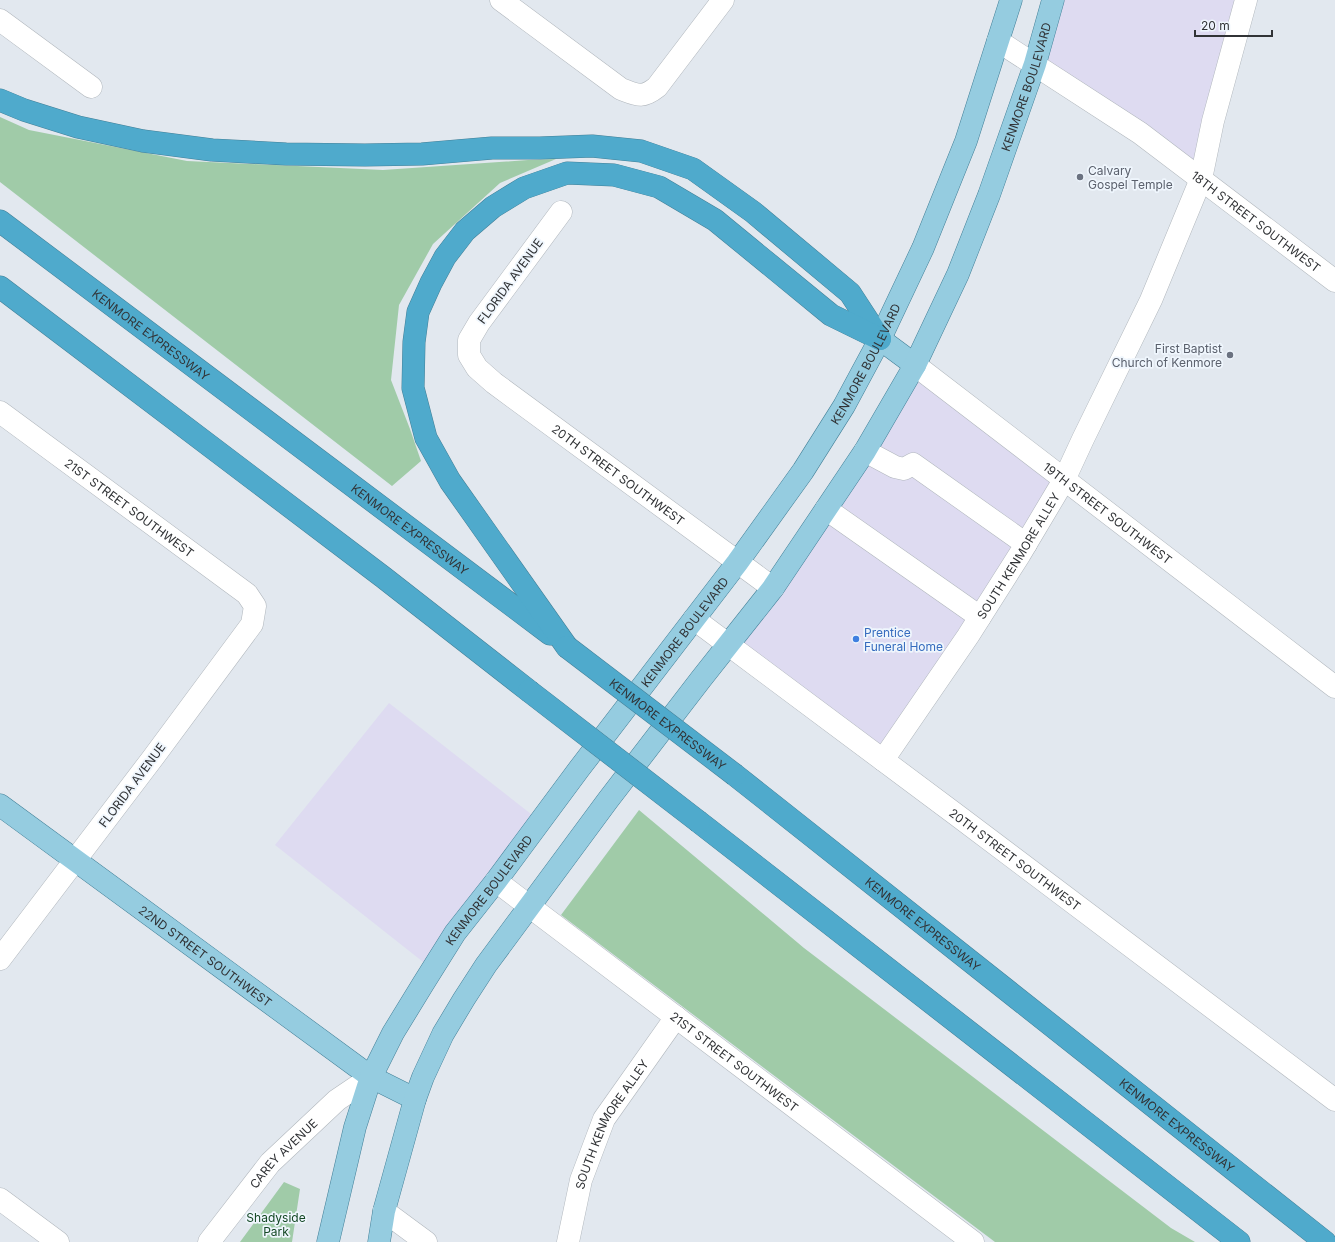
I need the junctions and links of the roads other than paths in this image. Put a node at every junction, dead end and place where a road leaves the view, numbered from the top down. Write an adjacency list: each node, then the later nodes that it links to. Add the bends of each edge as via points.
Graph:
1 (501, 0): 2 (street, via 620,89 640,96 657,87)
2 (723, 0)
3 (1011, 0): 7 (main road, KENMORE BOULEVARD)
4 (1053, 0): 8 (main road, KENMORE BOULEVARD)
5 (1246, 0): 11 (street, SOUTH KENMORE ALLEY)
6 (0, 20): 9 (street)
7 (998, 41): 8 (street, 18TH STREET SOUTHWEST); 16 (main road, KENMORE BOULEVARD, via 966,141 923,248)
8 (1035, 64): 11 (street, 18TH STREET SOUTHWEST, via 1140,133); 18 (main road, KENMORE BOULEVARD, via 964,260)
9 (91, 87)
10 (0, 100): 16 (highway, via 78,127 212,150 365,155 592,146 641,150 693,169 753,212 850,293)
11 (1201, 179): 14 (street, 18TH STREET SOUTHWEST); 21 (street, SOUTH KENMORE ALLEY, via 1151,300)
12 (561, 212): 17 (street, FLORIDA AVENUE, via 479,323 469,340)
13 (0, 221): 30 (highway, KENMORE EXPRESSWAY)
14 (1335, 281)
15 (0, 287): 44 (highway, bridge, via 383,577)
16 (880, 339): 18 (main road, 19TH STREET SOUTHWEST); 24 (main road, KENMORE BOULEVARD, via 844,406 803,471); 30 (highway, via 831,315 715,220 659,187 614,176 567,173 524,188 493,208 465,231 445,257 418,312 414,342 413,388 426,438 450,481)
17 (469, 355): 24 (street, 20TH STREET SOUTHWEST, via 477,368 494,383)
18 (915, 365): 20 (main road, KENMORE BOULEVARD); 21 (street, 19TH STREET SOUTHWEST)
19 (0, 412): 26 (street, 21ST STREET SOUTHWEST, via 247,594)
20 (865, 451): 22 (main road, KENMORE BOULEVARD); 23 (street, via 895,467 904,469 913,464)
21 (1064, 480): 23 (street, SOUTH KENMORE ALLEY); 31 (street, 19TH STREET SOUTHWEST)
22 (826, 509): 25 (main road, KENMORE BOULEVARD); 27 (street)
23 (1026, 544): 27 (street, SOUTH KENMORE ALLEY)
24 (737, 563): 25 (street, 20TH STREET SOUTHWEST); 28 (main road, KENMORE BOULEVARD)
25 (773, 588): 29 (main road, KENMORE BOULEVARD)
26 (255, 606): 34 (street, FLORIDA AVENUE, via 252,624)
27 (980, 617): 32 (street, SOUTH KENMORE ALLEY)
28 (694, 619): 29 (street, 20TH STREET SOUTHWEST); 35 (main road, KENMORE BOULEVARD)
29 (728, 645): 32 (street, 20TH STREET SOUTHWEST); 36 (main road, KENMORE BOULEVARD)
30 (567, 647): 52 (highway, KENMORE EXPRESSWAY, bridge, via 735,775)
31 (1335, 687)
32 (883, 760): 41 (street, 20TH STREET SOUTHWEST)
33 (0, 805): 34 (main road, 22ND STREET SOUTHWEST)
34 (74, 860): 37 (street, FLORIDA AVENUE); 39 (main road, 22ND STREET SOUTHWEST)
35 (496, 881): 36 (street, 21ST STREET SOUTHWEST); 39 (main road, KENMORE BOULEVARD, via 455,933 432,969 393,1033)
36 (529, 906): 38 (street, 21ST STREET SOUTHWEST); 40 (main road, KENMORE BOULEVARD, via 486,965 443,1034)
37 (0, 959)
38 (676, 1017): 50 (street, SOUTH KENMORE ALLEY, via 604,1119 581,1180); 51 (street, 21ST STREET SOUTHWEST)
39 (371, 1077): 40 (main road, 22ND STREET SOUTHWEST); 46 (street, CAREY AVENUE, via 337,1100 270,1163); 47 (main road, KENMORE BOULEVARD, via 355,1127)
40 (415, 1099): 43 (main road, KENMORE BOULEVARD)
41 (1335, 1100)
42 (0, 1199): 45 (street)
43 (384, 1211): 48 (main road, KENMORE BOULEVARD); 49 (street)
44 (1234, 1238)
45 (58, 1242)
46 (209, 1242)
47 (328, 1242)
48 (379, 1242)
49 (426, 1242)
50 (568, 1242)
51 (973, 1242)
52 (1326, 1242)

